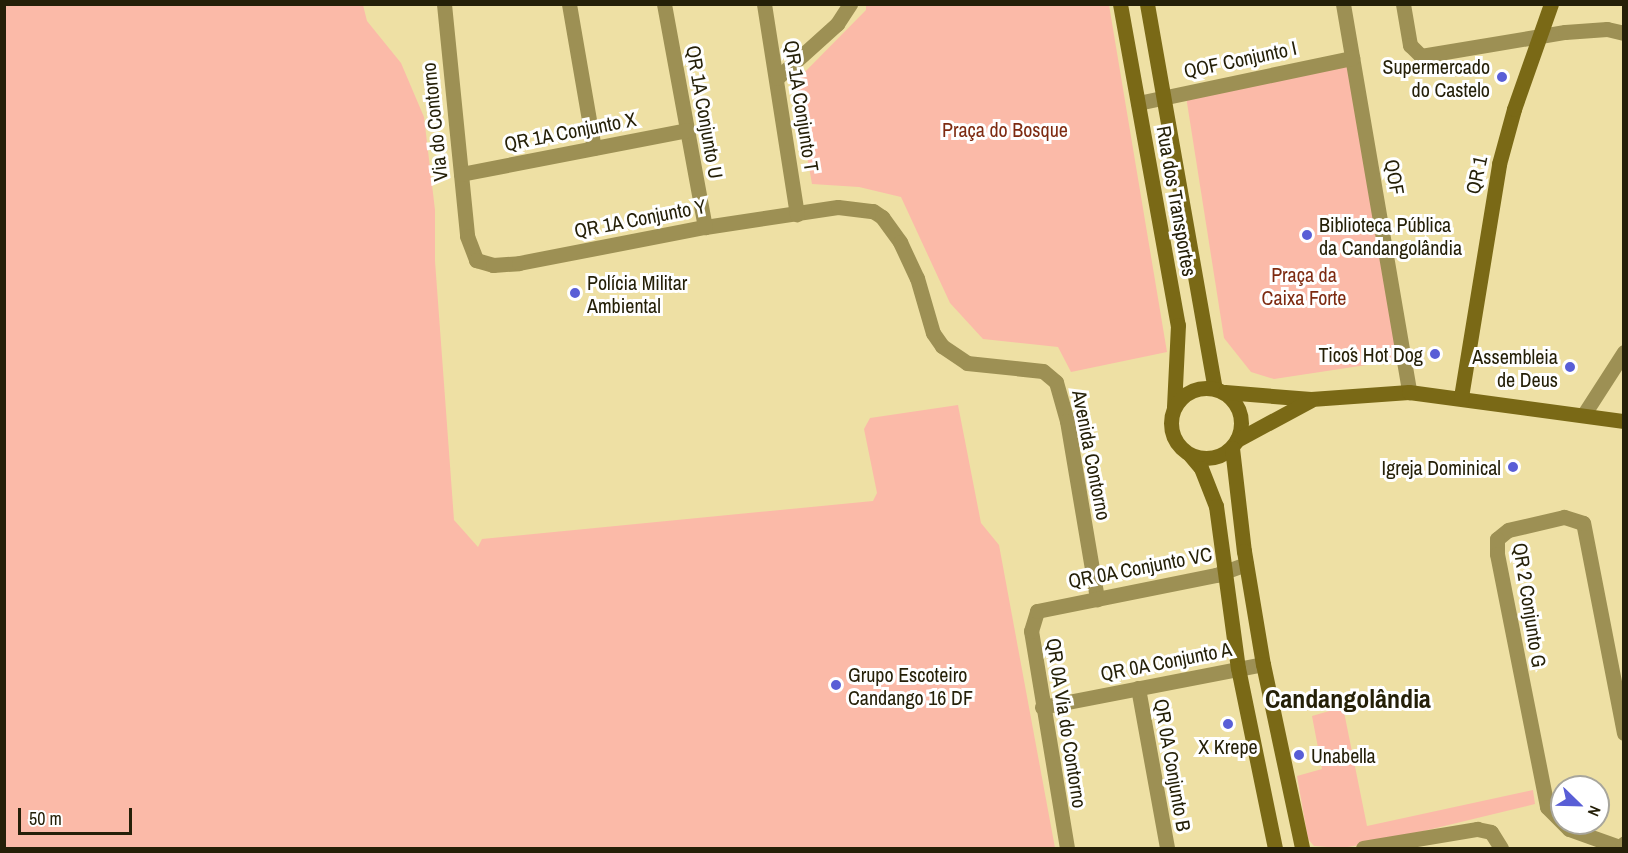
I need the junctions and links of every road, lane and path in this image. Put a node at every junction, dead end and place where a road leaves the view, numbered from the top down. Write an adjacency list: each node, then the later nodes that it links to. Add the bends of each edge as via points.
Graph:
1 (444, 4): 19 (street, Via do Contorno)
2 (569, 4): 18 (street)
3 (664, 4): 17 (street, QR 1A Conjunto U)
4 (764, 4): 14 (street, QR 1A Conjunto T)
5 (850, 4): 14 (street, via 837,24)
6 (1120, 4): 16 (street, Rua dos Transportes)
7 (1147, 4): 15 (street, Rua dos Transportes)
8 (1342, 4): 13 (street, QOF)
9 (1403, 4): 12 (street, via 1410,45 1421,56)
10 (1551, 4): 12 (street, QR 1)
11 (1623, 33): 12 (street, via 1586,30)
12 (1539, 38): 27 (street, QR 1, via 1499,164)
13 (1352, 58): 15 (street, QOF Conjunto I); 26 (street, QOF)
14 (777, 78): 21 (street, QR 1A Conjunto T)
15 (1162, 97): 16 (street, QOF Conjunto I); 25 (street, Rua dos Transportes)
16 (1138, 103): 29 (street, Rua dos Transportes, via 1178,325)
17 (687, 130): 18 (street, QR 1A Conjunto X); 22 (street, QR 1A Conjunto U)
18 (594, 148): 19 (street, QR 1A Conjunto X)
19 (461, 174): 23 (street, Via do Contorno)
20 (838, 207): 21 (street, QR 1A Conjunto Y); 36 (street, Avenida Contorno, via 860,207 882,217 917,278 933,333 954,358 984,367 1043,371 1056,382 1067,421)
21 (797, 214): 22 (street, QR 1A Conjunto Y)
22 (705, 227): 23 (street, QR 1A Conjunto Y, via 502,265 476,260)
23 (467, 236)
24 (1623, 352): 30 (street)
25 (1220, 390): 28 (street); 29 (street, via 1199,388 1184,394); 32 (street, via 1241,414)
26 (1409, 392): 27 (street); 28 (street)
27 (1461, 397): 30 (street)
28 (1311, 399): 32 (street)
29 (1174, 407): 33 (street, via 1173,434)
30 (1584, 414): 31 (street)
31 (1623, 421)
32 (1234, 444): 33 (street, via 1212,458); 34 (street)
33 (1190, 455): 35 (street, via 1201,468 1216,506)
34 (1246, 564): 35 (street, QR 0A Conjunto VC); 38 (street)
35 (1227, 571): 36 (street, QR 0A Conjunto VC); 39 (street)
36 (1097, 599): 37 (street, QR 0A Conjunto VC)
37 (1042, 607): 41 (street, QR 0A Via do Contorno, via 1034,616 1031,631)
38 (1263, 664): 39 (street, QR 0A Conjunto A); 47 (street)
39 (1238, 668): 40 (street, QR 0A Conjunto A); 46 (street)
40 (1138, 688): 41 (street, QR 0A Conjunto A); 45 (street, QR 0A Conjunto B)
41 (1042, 707): 44 (street, QR 0A Via do Contorno)
42 (1623, 733): 50 (street, QR 2 Conjunto G, via 1583,523 1564,517 1508,530 1497,539 1497,554 1541,786 1551,812 1569,829)
43 (1623, 843): 50 (street)
44 (1067, 849)
45 (1167, 849)
46 (1275, 849)
47 (1302, 849)
48 (1363, 849): 49 (street, via 1476,829 1491,832)
49 (1501, 849)
50 (1622, 849)

